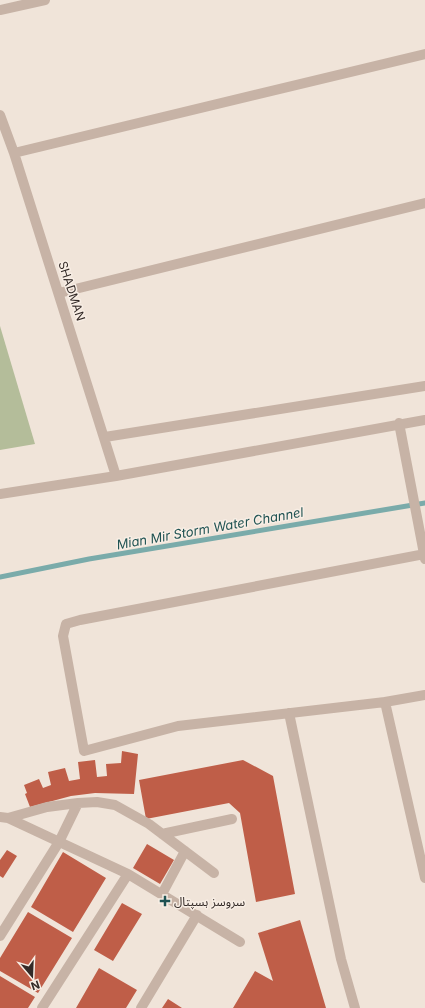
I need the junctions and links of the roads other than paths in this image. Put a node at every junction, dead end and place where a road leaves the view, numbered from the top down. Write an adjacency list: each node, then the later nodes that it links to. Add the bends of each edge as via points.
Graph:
1 (45, 0): 2 (street)
2 (0, 10)
3 (425, 54): 5 (street)
4 (0, 115): 5 (street, SHADMAN)
5 (14, 153): 7 (street, SHADMAN)
6 (425, 203): 7 (street)
7 (59, 293): 11 (street, SHADMAN)
8 (425, 386): 11 (street)
9 (425, 420): 10 (street)
10 (399, 424): 12 (street); 14 (street)
11 (105, 437): 12 (street, SHADMAN)
12 (116, 476): 13 (street)
13 (0, 494)
14 (425, 556): 17 (street, via 66,624 62,636 84,751 178,726)
15 (425, 696): 16 (street)
16 (385, 702): 17 (street); 26 (street)
17 (289, 713): 33 (street, via 341,959)
18 (78, 803): 19 (street); 21 (street, via 97,802 115,805); 22 (street)
19 (4, 817): 22 (street)
20 (232, 819): 21 (street)
21 (162, 834): 23 (street)
22 (60, 842): 25 (street); 29 (street)
23 (185, 851): 24 (street); 27 (street)
24 (214, 873)
25 (128, 874): 27 (street); 31 (street)
26 (425, 878)
27 (162, 894): 28 (street)
28 (196, 914): 30 (street); 32 (street)
29 (0, 936)
30 (240, 942)
31 (42, 1008)
32 (141, 1008)
33 (355, 1008)

